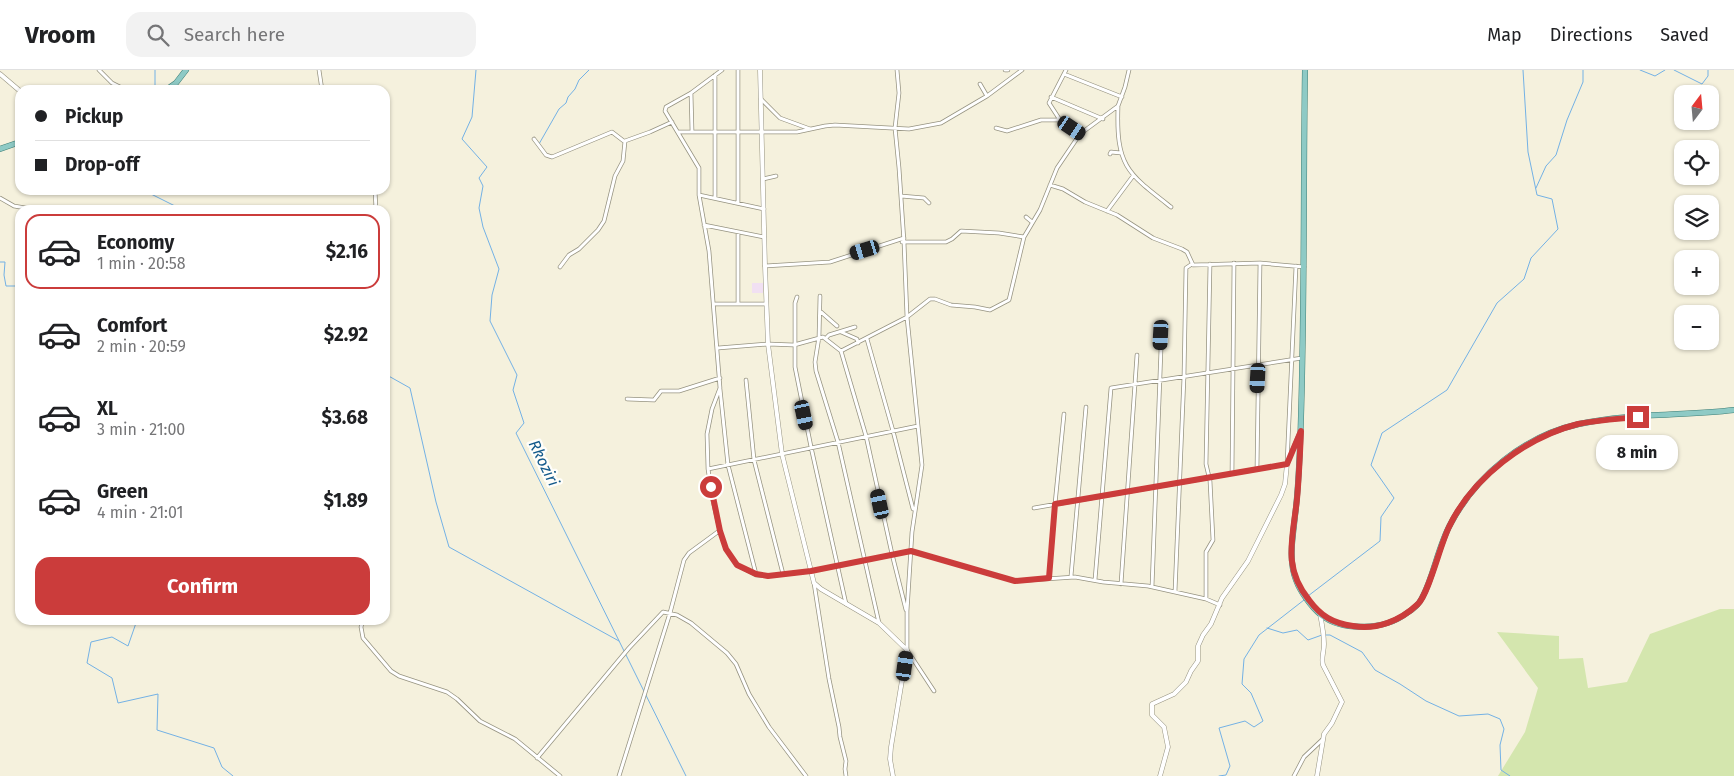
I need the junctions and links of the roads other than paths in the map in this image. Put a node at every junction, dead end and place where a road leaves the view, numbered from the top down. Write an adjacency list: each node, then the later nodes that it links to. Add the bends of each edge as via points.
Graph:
1 (99, 70): 17 (street)
2 (186, 70): 18 (main road)
3 (319, 70): 19 (street)
4 (722, 70): 14 (street)
5 (738, 70): 35 (street)
6 (760, 70): 25 (street)
7 (902, 70): 12 (street)
8 (1022, 70): 22 (street)
9 (1066, 70): 15 (street)
10 (1128, 70): 24 (street)
11 (1305, 70): 73 (main road)
12 (897, 71): 30 (street, via 899,93)
13 (0, 74): 20 (street)
14 (715, 74): 21 (street); 34 (street)
15 (1064, 74): 23 (street); 24 (street)
16 (980, 84): 22 (street)
17 (117, 85)
18 (173, 85)
19 (321, 85)
20 (15, 87)
21 (691, 93): 29 (street, via 665,108); 33 (street)
22 (987, 96): 30 (street, via 941,123 909,129)
23 (1051, 97): 27 (street); 28 (street, via 1049,103)
24 (1122, 97): 26 (street)
25 (761, 99): 32 (street, via 780,118); 37 (street)
26 (1118, 106): 27 (street); 43 (street, via 1117,135)
27 (1103, 119): 38 (street)
28 (1060, 120): 31 (street, via 1041,120 1007,131); 38 (street)
29 (672, 122): 36 (street); 40 (street)
30 (895, 128): 32 (street, via 849,125); 50 (street)
31 (996, 128)
32 (810, 129): 37 (street)
33 (692, 131): 34 (street); 36 (street)
34 (716, 131): 35 (street); 51 (street)
35 (738, 131): 37 (street); 53 (street)
36 (678, 132): 49 (street, via 699,166)
37 (762, 132): 47 (street)
38 (1080, 134): 48 (street, via 1057,168)
39 (534, 139): 40 (street, via 546,155 552,157 612,132)
40 (625, 142): 72 (street, via 623,161 615,176 604,221)
41 (15, 144): 42 (main road)
42 (0, 148)
43 (1121, 153): 44 (street); 46 (street)
44 (1110, 154)
45 (776, 176): 47 (street)
46 (1133, 176): 56 (street); 58 (street)
47 (763, 178): 57 (street)
48 (1050, 185): 58 (street); 60 (street)
49 (699, 195): 51 (street); 61 (street)
50 (901, 196): 54 (street, via 924,198); 65 (street)
51 (715, 197): 53 (street)
52 (0, 198): 55 (street)
53 (738, 203): 57 (street)
54 (929, 203)
55 (15, 206)
56 (1171, 208)
57 (764, 209): 63 (street)
58 (1107, 210): 68 (street, via 1153,238 1187,252)
59 (1026, 217): 60 (street)
60 (1032, 222): 64 (street)
61 (704, 225): 62 (street); 76 (street)
62 (738, 232): 63 (street); 77 (street)
63 (764, 237): 70 (street)
64 (1024, 237): 65 (street, via 961,231 946,242); 80 (street, via 1009,300 990,310 951,306 932,298)
65 (903, 241): 70 (street, via 830,262); 80 (street)
66 (1260, 262): 67 (street); 71 (street); 98 (street)
67 (1234, 263): 69 (street); 99 (street)
68 (1192, 264): 69 (street); 101 (street, via 1186,268)
69 (1210, 264): 100 (street)
70 (765, 266): 78 (street)
71 (1296, 266): 73 (street); 97 (street)
72 (560, 267)
73 (1304, 267): 96 (main road)
74 (820, 296): 79 (street)
75 (797, 297): 90 (street)
76 (714, 304): 77 (street); 91 (street)
77 (738, 304): 78 (street)
78 (766, 304): 89 (street)
79 (821, 312): 82 (street); 85 (street)
80 (907, 317): 87 (street); 111 (street)
81 (1162, 322): 104 (street)
82 (837, 326)
83 (855, 327): 84 (street)
84 (840, 332): 86 (street); 88 (street, via 857,339)
85 (820, 337): 86 (street); 90 (street); 115 (street, via 816,371)
86 (826, 338): 92 (street)
87 (867, 339): 88 (street); 93 (street)
88 (858, 343): 92 (street)
89 (768, 344): 90 (street); 91 (street); 117 (street)
90 (794, 345): 116 (street, via 795,367)
91 (718, 348): 102 (street)
92 (841, 351): 114 (street)
93 (871, 353): 94 (street); 112 (street)
94 (867, 355)
95 (1137, 355): 105 (street)
96 (1303, 358): 97 (street); 113 (main road)
97 (1292, 359): 98 (street); 120 (street)
98 (1259, 364): 99 (street); 121 (street)
99 (1233, 368): 100 (street); 123 (street)
100 (1208, 372): 101 (street); 124 (street, via 1206,464)
101 (1184, 376): 104 (street); 125 (street)
102 (720, 378): 106 (street); 107 (street, via 679,391 661,391 654,400)
103 (746, 380): 118 (street)
104 (1159, 380): 105 (street); 126 (street)
105 (1136, 384): 127 (street); 128 (street, via 1112,388)
106 (720, 388): 119 (street); 122 (street, via 707,434)
107 (627, 398)
108 (1086, 407): 129 (street)
109 (1734, 410): 153 (main road, via 1605,420 1579,424 1542,438 1494,468 1469,495 1449,527 1423,598 1407,613 1384,624 1364,627 1349,626)
110 (1064, 414): 130 (street)
111 (918, 426): 112 (street); 132 (street, via 921,468)
112 (893, 431): 114 (street); 132 (street)
113 (1301, 431): 120 (street); 153 (main road, via 1291,548 1293,568 1300,590)
114 (866, 436): 115 (street); 135 (street)
115 (838, 442): 116 (street); 136 (street)
116 (811, 447): 117 (street); 137 (street)
117 (782, 454): 118 (street); 138 (street)
118 (754, 460): 119 (street); 140 (street)
119 (728, 464): 122 (street); 139 (street)
120 (1287, 464): 121 (street); 150 (street, via 1281,495 1248,562)
121 (1257, 468): 123 (street)
122 (708, 469): 133 (street)
123 (1232, 473): 124 (street)
124 (1209, 477): 125 (street); 148 (street, via 1213,540 1206,552)
125 (1179, 482): 126 (street); 147 (street)
126 (1156, 486): 127 (street); 146 (street)
127 (1128, 491): 128 (street); 145 (street)
128 (1102, 496): 129 (street); 143 (street)
129 (1079, 500): 130 (street); 141 (street)
130 (1055, 504): 131 (street); 142 (street)
131 (1034, 508)
132 (914, 512): 134 (street)
133 (720, 531): 139 (street, via 726,549 737,565); 152 (street, via 686,557)
134 (911, 551): 135 (street); 142 (street, via 1015,581); 151 (street)
135 (892, 554): 136 (street); 151 (street)
136 (865, 560): 137 (street); 154 (street)
137 (838, 566): 138 (street); 149 (street)
138 (811, 571): 140 (street); 144 (street)
139 (756, 574): 140 (street)
140 (783, 574)
141 (1072, 576): 142 (street); 143 (street)
142 (1049, 578)
143 (1096, 580): 145 (street)
144 (814, 583): 149 (street); 163 (street)
145 (1121, 584): 146 (street)
146 (1152, 587): 147 (street)
147 (1175, 592): 148 (street)
148 (1206, 599): 150 (street)
149 (846, 604): 154 (street)
150 (1220, 605): 165 (street, via 1198,646 1198,661 1186,682 1174,694 1152,704 1152,715 1164,727 1168,747)
151 (907, 611): 156 (street)
152 (670, 613): 159 (street, via 661,613); 161 (street); 162 (street, via 691,623 734,660 769,727)
153 (1320, 614): 158 (street, via 1324,631 1321,660 1342,702)
154 (879, 623): 156 (street)
155 (362, 625): 159 (street, via 363,638 391,671 447,692 478,719 512,737)
156 (907, 650): 157 (street); 164 (street, via 891,747)
157 (934, 691)
158 (1322, 740): 166 (street, via 1304,757); 167 (street)
159 (537, 758): 160 (street)
160 (560, 776)
161 (619, 776)
162 (806, 776)
163 (846, 776)
164 (893, 776)
165 (1160, 776)
166 (1294, 776)
167 (1316, 776)

